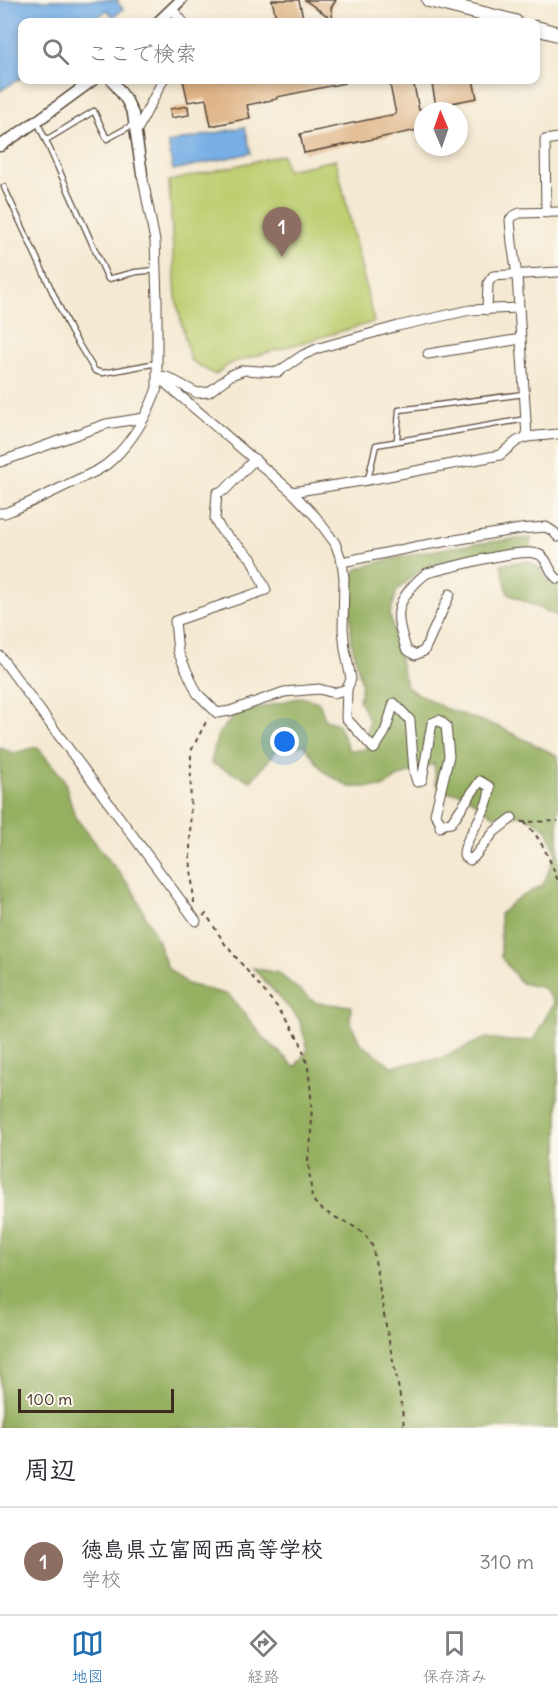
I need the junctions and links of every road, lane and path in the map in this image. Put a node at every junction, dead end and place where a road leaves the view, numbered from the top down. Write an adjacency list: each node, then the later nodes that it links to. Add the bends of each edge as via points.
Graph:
1 (181, 0): 3 (street)
2 (429, 0): 6 (main road)
3 (172, 9): 4 (street); 5 (street)
4 (162, 18)
5 (180, 18)
6 (499, 18)
7 (540, 29): 8 (main road)
8 (558, 34)
9 (88, 84): 12 (street)
10 (115, 84): 13 (street, via 128,101)
11 (161, 84): 13 (street)
12 (37, 121): 15 (lane); 16 (street)
13 (135, 128): 15 (lane, via 108,139 94,111); 17 (street)
14 (558, 138): 19 (street, via 545,140)
15 (46, 140): 21 (lane, via 108,279)
16 (0, 146)
17 (142, 174): 21 (street, via 155,241)
18 (4, 187): 28 (lane, via 71,332 95,372)
19 (546, 213): 20 (street); 23 (street, via 520,213 510,220)
20 (558, 213)
21 (156, 270): 28 (street)
22 (558, 272): 23 (street)
23 (517, 275): 24 (street); 25 (street, via 493,276 488,283)
24 (519, 308): 25 (street); 26 (street)
25 (487, 310): 29 (street, via 419,321 320,348 278,372 244,370 209,392 197,393)
26 (521, 339): 27 (street); 30 (street)
27 (428, 354)
28 (157, 363): 29 (street)
29 (159, 376): 31 (street); 36 (street)
30 (525, 394): 32 (street); 35 (lane, via 399,410)
31 (144, 418): 37 (street, via 106,424); 40 (street, via 114,459 102,468 40,499)
32 (526, 420): 34 (street); 35 (lane)
33 (558, 434): 34 (street)
34 (526, 437): 38 (street, via 500,455)
35 (397, 440): 38 (lane, via 376,445)
36 (255, 459): 39 (street); 47 (street, via 225,490 217,493 215,519 221,531 251,558 266,590 175,621 178,652 197,693)
37 (0, 462)
38 (368, 480): 39 (street)
39 (292, 492): 42 (street, via 335,543)
40 (0, 513)
41 (558, 537): 42 (street, via 546,527 520,529)
42 (342, 562): 46 (street, via 343,629 351,679)
43 (558, 579): 44 (street, via 543,557 521,552 427,573 418,579 399,608 406,649 415,655 424,651)
44 (450, 594)
45 (0, 656): 50 (street)
46 (346, 689): 47 (street, via 334,693 319,689 284,692); 48 (street, via 346,718 374,749 385,732 394,703 410,720 417,782 422,780 432,723 439,720 446,726 449,756 435,814 440,827 451,823 480,781 490,788 484,813 463,849 464,856 470,860 474,857 494,832)
47 (217, 713): 50 (path, via 207,719 191,751 190,857)
48 (512, 818): 49 (path, via 525,822 535,833)
49 (558, 881)
50 (196, 921): 51 (path, via 206,914 300,1041 311,1094 308,1159 312,1198 321,1209 359,1230 371,1242)
51 (404, 1428)

